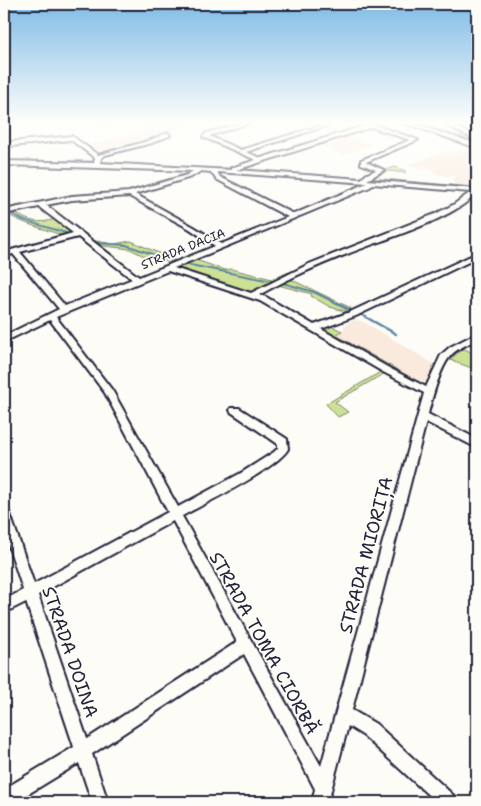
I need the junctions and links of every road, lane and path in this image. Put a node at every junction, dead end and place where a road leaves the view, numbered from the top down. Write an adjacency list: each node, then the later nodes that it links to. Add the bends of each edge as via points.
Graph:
1 (79, 161): 5 (street)
2 (105, 161): 6 (street)
3 (259, 161): 8 (street)
4 (364, 161): 9 (street, via 381,170)
5 (4, 163)
6 (201, 169): 7 (street); 12 (street, via 189,176)
7 (214, 170): 8 (street); 15 (street, via 218,178)
8 (231, 171): 9 (street)
9 (362, 181): 10 (street)
10 (371, 182): 11 (street); 15 (street, STRADA DACIA)
11 (477, 191): 23 (street, via 425,221 311,266)
12 (130, 194): 13 (street); 17 (street)
13 (40, 204): 14 (street); 16 (street)
14 (4, 212)
15 (294, 217): 17 (street, STRADA DACIA)
16 (79, 234): 18 (street); 22 (street)
17 (220, 246): 21 (street, STRADA DACIA)
18 (15, 251): 19 (street); 24 (street)
19 (4, 254)
20 (477, 255): 26 (street, via 353,314)
21 (167, 268): 22 (street, STRADA DACIA); 23 (street)
22 (138, 280): 24 (street, STRADA DACIA)
23 (253, 294): 26 (street)
24 (64, 310): 25 (street, STRADA DACIA)
25 (52, 316): 28 (street, STRADA DACIA); 34 (street, STRADA TOMA CIORBĂ, via 109,392)
26 (314, 328): 29 (street)
27 (477, 336): 29 (street, STRADA MIORIȚA, via 444,357)
28 (4, 339)
29 (429, 392): 31 (street, STRADA MIORIȚA)
30 (235, 410): 34 (street, via 283,442 283,449 245,476)
31 (422, 414): 32 (street); 38 (street, STRADA MIORIȚA)
32 (477, 444)
33 (4, 514): 35 (street, STRADA DOINA)
34 (175, 514): 35 (street); 37 (street, STRADA TOMA CIORBĂ)
35 (30, 593): 36 (street); 39 (street, STRADA DOINA)
36 (4, 607)
37 (245, 645): 39 (street); 40 (street, STRADA TOMA CIORBĂ)
38 (344, 714): 40 (street, STRADA MIORIȚA); 44 (street, via 370,730)
39 (83, 752): 41 (street); 42 (street, STRADA DOINA)
40 (324, 788): 43 (street, STRADA MIORIȚA)
41 (4, 799)
42 (100, 802)
43 (320, 802)
44 (448, 802)

